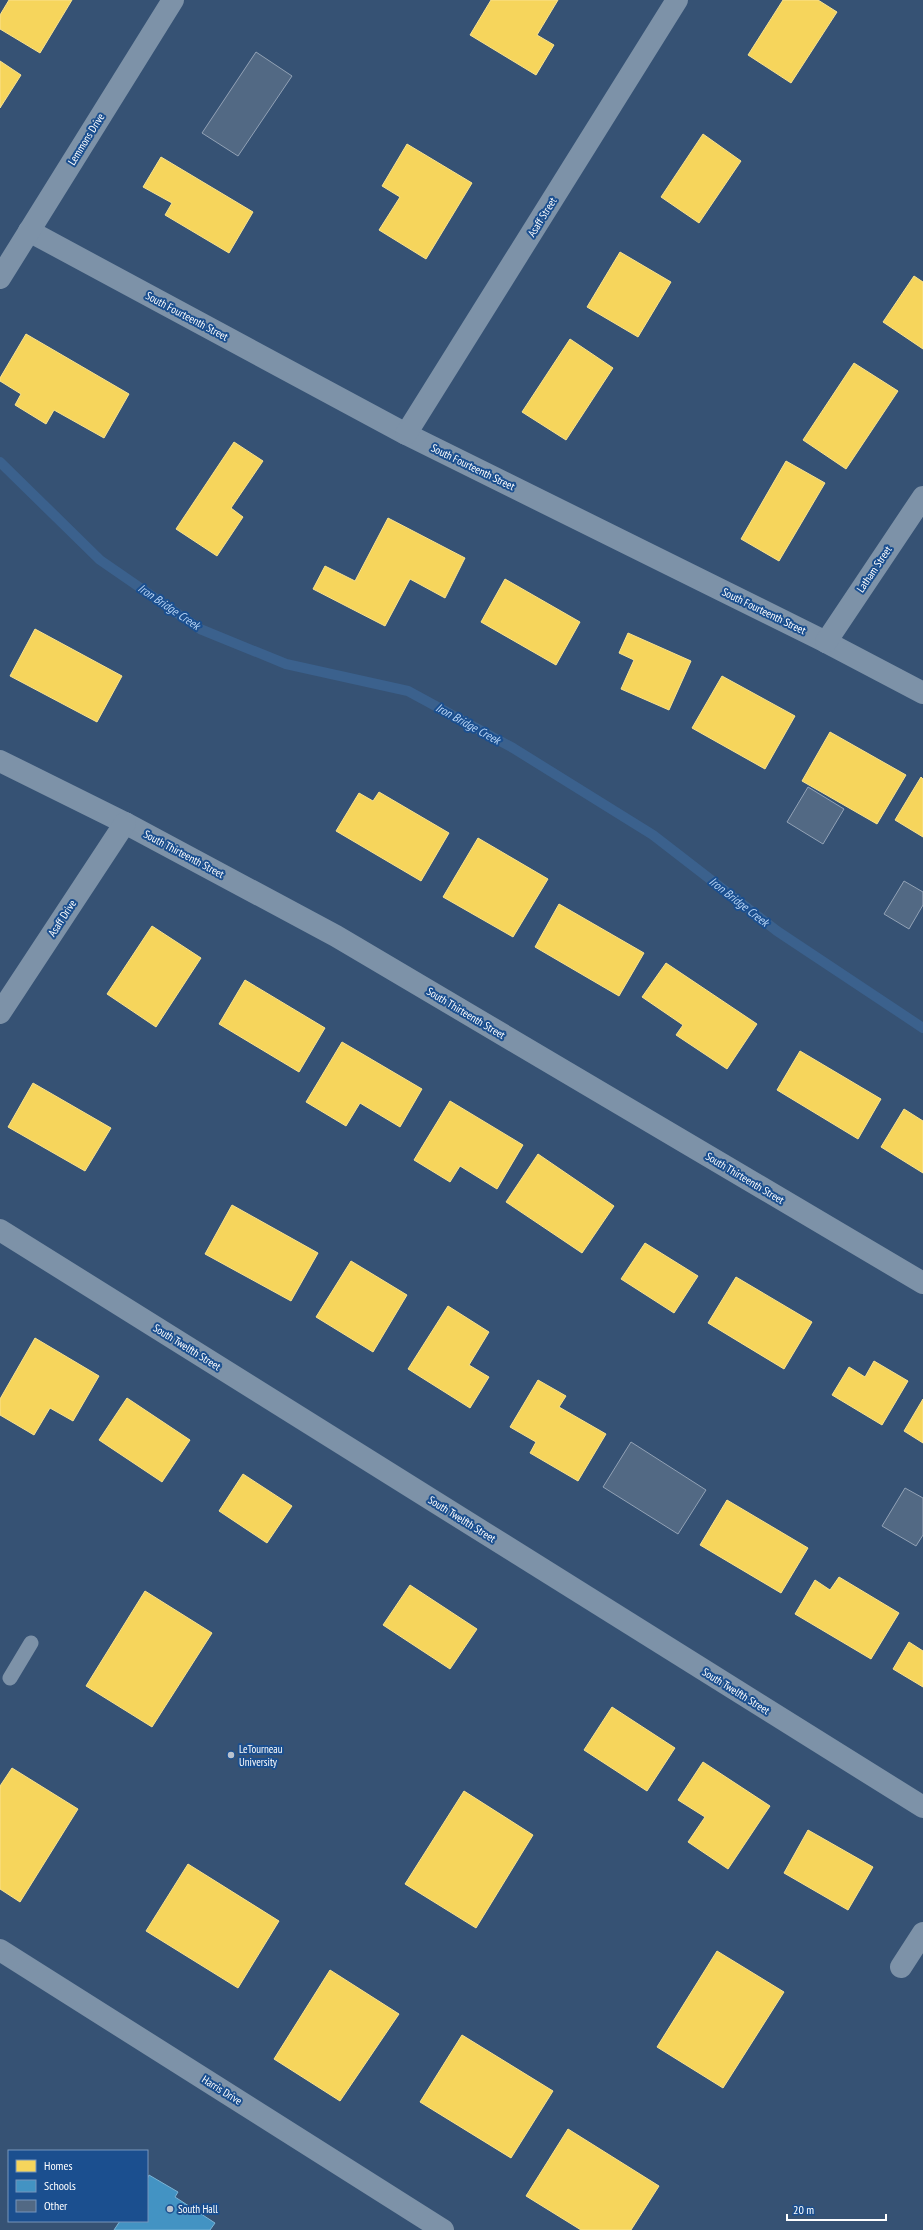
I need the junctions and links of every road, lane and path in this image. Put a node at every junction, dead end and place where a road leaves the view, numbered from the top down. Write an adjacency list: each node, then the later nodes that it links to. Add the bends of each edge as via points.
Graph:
1 (173, 0): 3 (street, Lemmons Drive)
2 (677, 0): 5 (street, Asaff Street)
3 (29, 231): 4 (street, Lemmons Drive); 5 (street, South Fourteenth Street)
4 (0, 278)
5 (406, 434): 7 (street, South Fourteenth Street)
6 (923, 497): 7 (street, Latham Street)
7 (826, 642): 8 (street, South Fourteenth Street)
8 (923, 693)
9 (0, 761): 10 (street, South Thirteenth Street)
10 (125, 823): 11 (street, Asaff Drive); 13 (street, South Thirteenth Street, via 336,936)
11 (0, 1013)
12 (0, 1230): 16 (street, South Twelfth Street)
13 (923, 1283)
14 (31, 1643): 15 (lane)
15 (10, 1678)
16 (923, 1807)
17 (923, 1933): 19 (street)
18 (0, 1950): 20 (street, Harris Drive)
19 (902, 1967)
20 (443, 2230)

